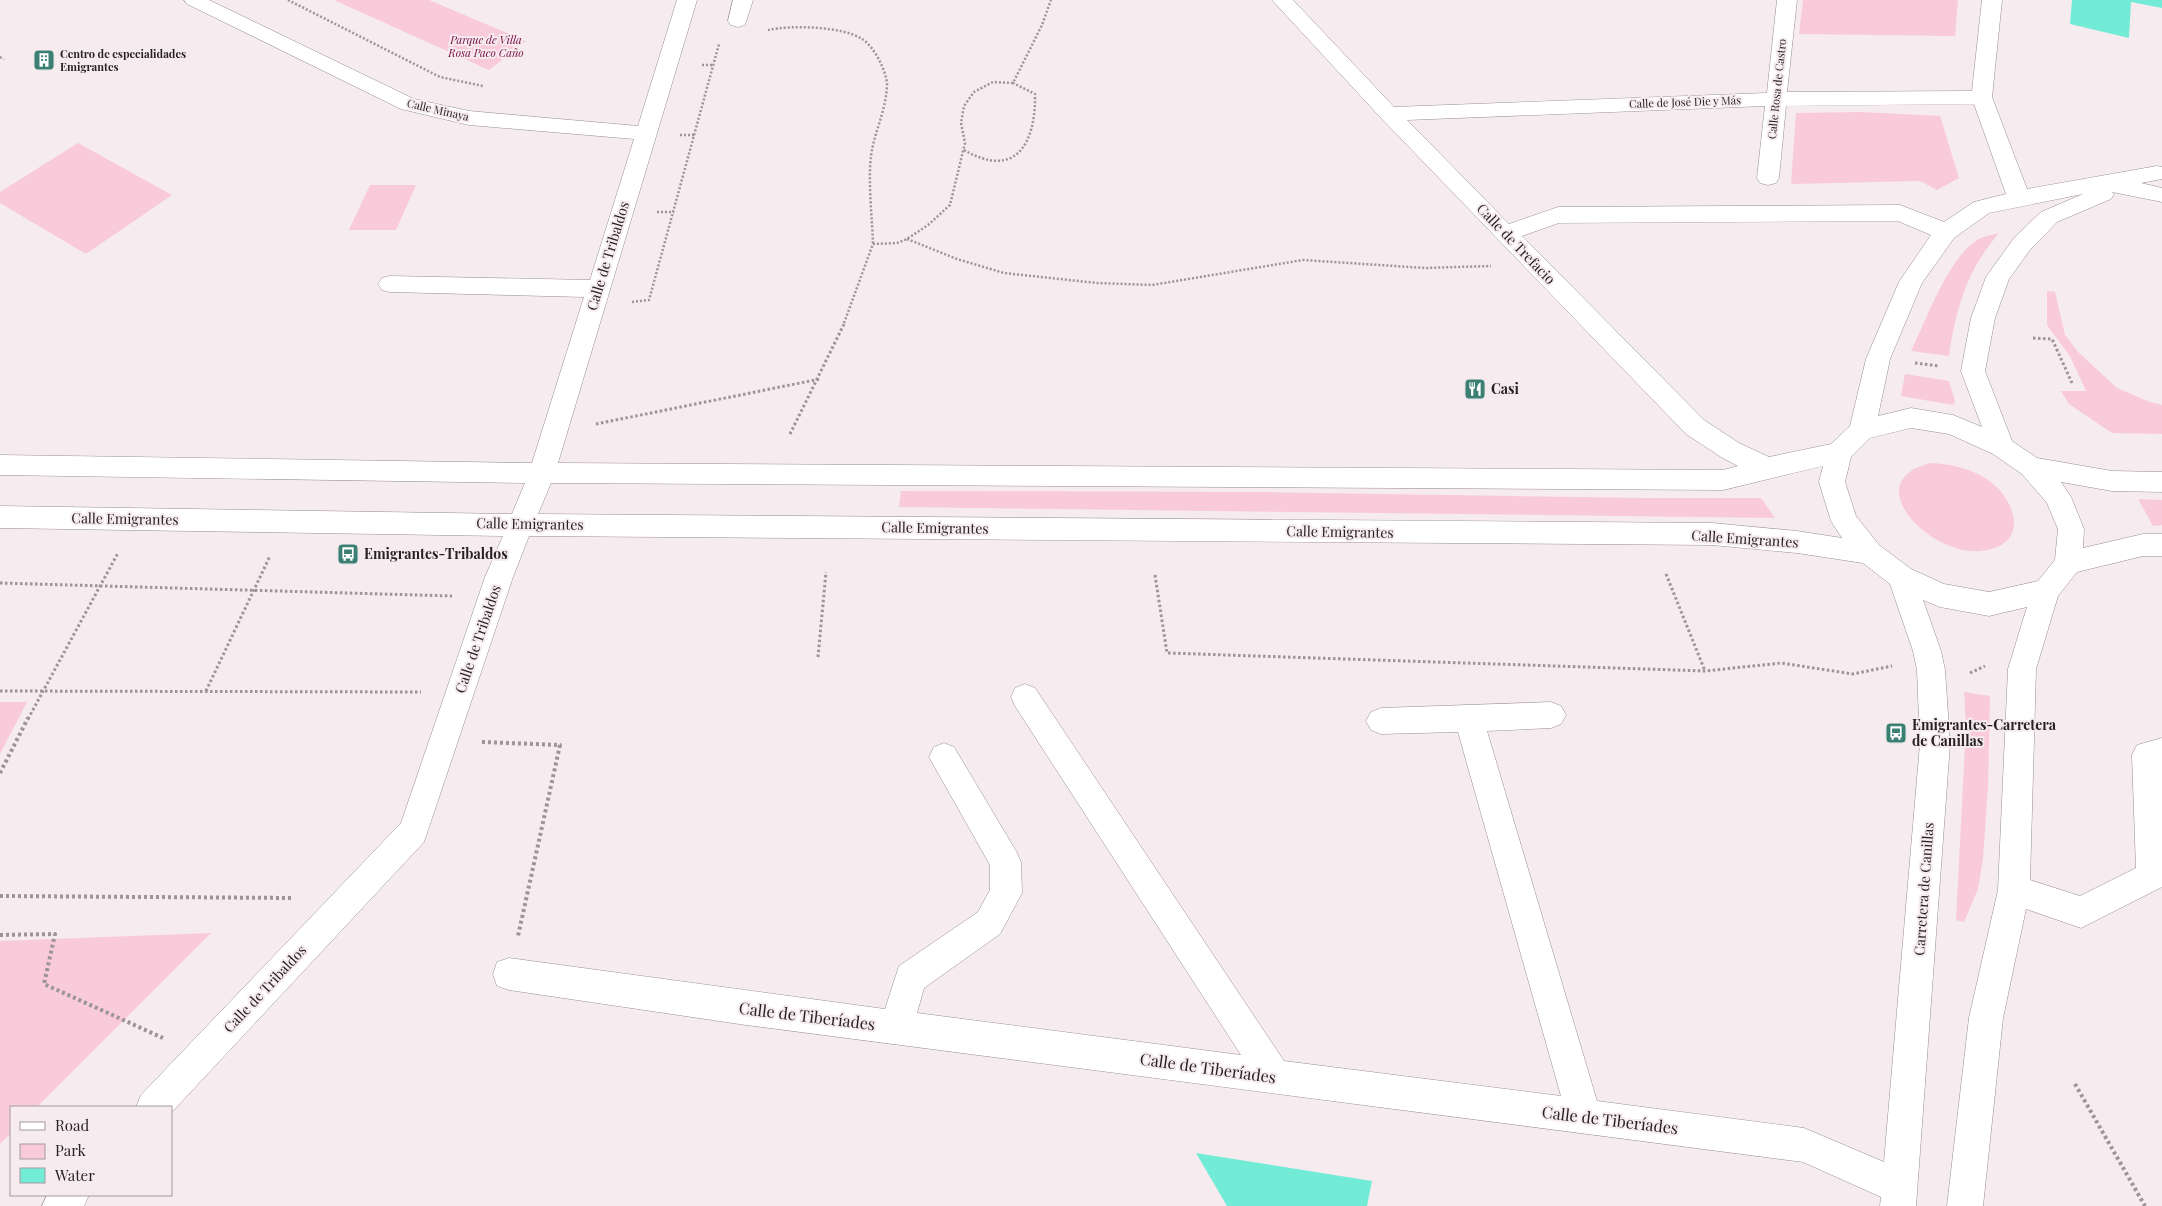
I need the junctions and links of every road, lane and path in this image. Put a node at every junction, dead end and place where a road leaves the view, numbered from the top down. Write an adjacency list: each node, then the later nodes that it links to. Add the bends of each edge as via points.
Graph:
1 (194, 0): 19 (street, Calle Minaya, via 408,104 469,118)
2 (288, 0): 15 (path, via 440,77)
3 (687, 0): 19 (street, Calle de Tribaldos)
4 (743, 0): 9 (street)
5 (1051, 0): 14 (path)
6 (1282, 0): 18 (street, Calle de Trefacio)
7 (1787, 0): 17 (street, Calle Rosa de Castro)
8 (1992, 0): 16 (street)
9 (738, 21)
10 (767, 30): 27 (path, via 782,26 841,31 863,39 880,60 887,82 885,108 871,155)
11 (719, 43): 31 (path, via 649,300)
12 (0, 56): 13 (path)
13 (4, 58)
14 (1014, 83): 20 (path, via 993,82 974,92 964,106 961,123); 20 (path, via 1035,94 1036,109 1030,135 1021,154 1006,162 986,161)
15 (486, 86)
16 (1982, 96): 17 (street, Calle de José Die y Más); 23 (street)
17 (1777, 98): 18 (street, Calle de José Die y Más); 21 (street, Calle Rosa de Castro)
18 (1388, 114): 25 (street, Calle de Trefacio)
19 (645, 133): 30 (street, Calle de Tribaldos)
20 (964, 150): 26 (path, via 950,205)
21 (1768, 178)
22 (2160, 180): 23 (street); 40 (street, via 2119,186 2050,217 2022,244 1998,277 1982,318 1973,371)
23 (2019, 198): 24 (street, via 1982,207)
24 (1946, 232): 25 (street, via 1900,213 1558,215); 38 (street, via 1911,282 1878,359)
25 (1506, 234): 43 (street, Calle de Trefacio, via 1695,427 1730,450)
26 (907, 239): 27 (path, via 897,243); 28 (path, via 1004,273 1097,283 1152,285 1303,260 1425,268)
27 (873, 244): 35 (path, via 860,288)
28 (1500, 266)
29 (390, 284): 30 (street)
30 (598, 289): 45 (street, Calle de Tribaldos)
31 (630, 302)
32 (2033, 338): 36 (path, via 2052,339)
33 (1912, 363): 34 (path)
34 (1946, 367)
35 (820, 379): 37 (path); 39 (path)
36 (2072, 383)
37 (596, 424)
38 (1862, 430): 40 (street, via 1911,418 1953,425); 41 (street)
39 (790, 434)
40 (2002, 447): 44 (street)
41 (1839, 452): 43 (street); 52 (street, via 1832,482 1844,521)
42 (0, 465): 45 (street)
43 (1767, 468): 45 (street, via 1722,480)
44 (2031, 468): 46 (street, via 2112,481); 53 (street, via 2058,497 2071,529)
45 (542, 473): 48 (street, Calle de Tribaldos)
46 (2162, 482)
47 (0, 517): 48 (street, Calle Emigrantes)
48 (522, 524): 52 (street, Calle Emigrantes, via 1712,534); 71 (street, Calle de Tribaldos, via 499,577)
49 (2162, 545): 53 (street, via 2143,545)
50 (120, 549): 59 (path)
51 (272, 552): 60 (path)
52 (1870, 553): 57 (street)
53 (2068, 563): 61 (street)
54 (826, 572): 63 (path)
55 (1666, 574): 66 (path)
56 (1155, 575): 66 (path, via 1167,654)
57 (1901, 577): 61 (street, via 1940,594 1989,604); 92 (street, Carretera de Canillas, via 1931,670 1935,744)
58 (0, 583): 59 (path)
59 (100, 586): 60 (path); 69 (path)
60 (253, 590): 62 (path); 70 (path)
61 (2046, 591): 80 (street, via 2022,669)
62 (456, 596)
63 (818, 657)
64 (1895, 665): 66 (path, via 1853,674 1781,663)
65 (1987, 665): 67 (path)
66 (1705, 671)
67 (1965, 675)
68 (0, 691): 69 (path)
69 (42, 691): 70 (path); 79 (path)
70 (206, 691): 71 (path)
71 (459, 692): 76 (street, Calle de Tribaldos)
72 (1025, 697): 87 (street)
73 (1551, 716): 74 (street)
74 (1469, 718): 75 (street); 90 (street)
75 (1381, 721)
76 (444, 741): 82 (street, Calle de Tribaldos, via 413,832); 84 (path, via 560,745)
77 (2162, 752): 80 (street, via 2146,755 2152,876 2081,912)
78 (944, 757): 85 (street, via 1005,862 1006,893 989,923 911,978)
79 (0, 772)
80 (2014, 890): 94 (street, via 1986,1018)
81 (0, 896): 82 (path)
82 (350, 898): 86 (street, Calle de Tribaldos)
83 (0, 935): 86 (path, via 55,934 44,984)
84 (509, 974): 85 (street, Calle de Tiberíades)
85 (896, 1027): 87 (street, Calle de Tiberíades)
86 (202, 1056): 89 (street, Calle de Tribaldos)
87 (1275, 1077): 90 (street, Calle de Tiberíades)
88 (2075, 1084): 95 (path)
89 (154, 1106)
90 (1584, 1117): 92 (street, Calle de Tiberíades, via 1804,1145)
91 (70, 1196): 93 (street)
92 (1899, 1196)
93 (60, 1206)
94 (1965, 1206)
95 (2145, 1206)

